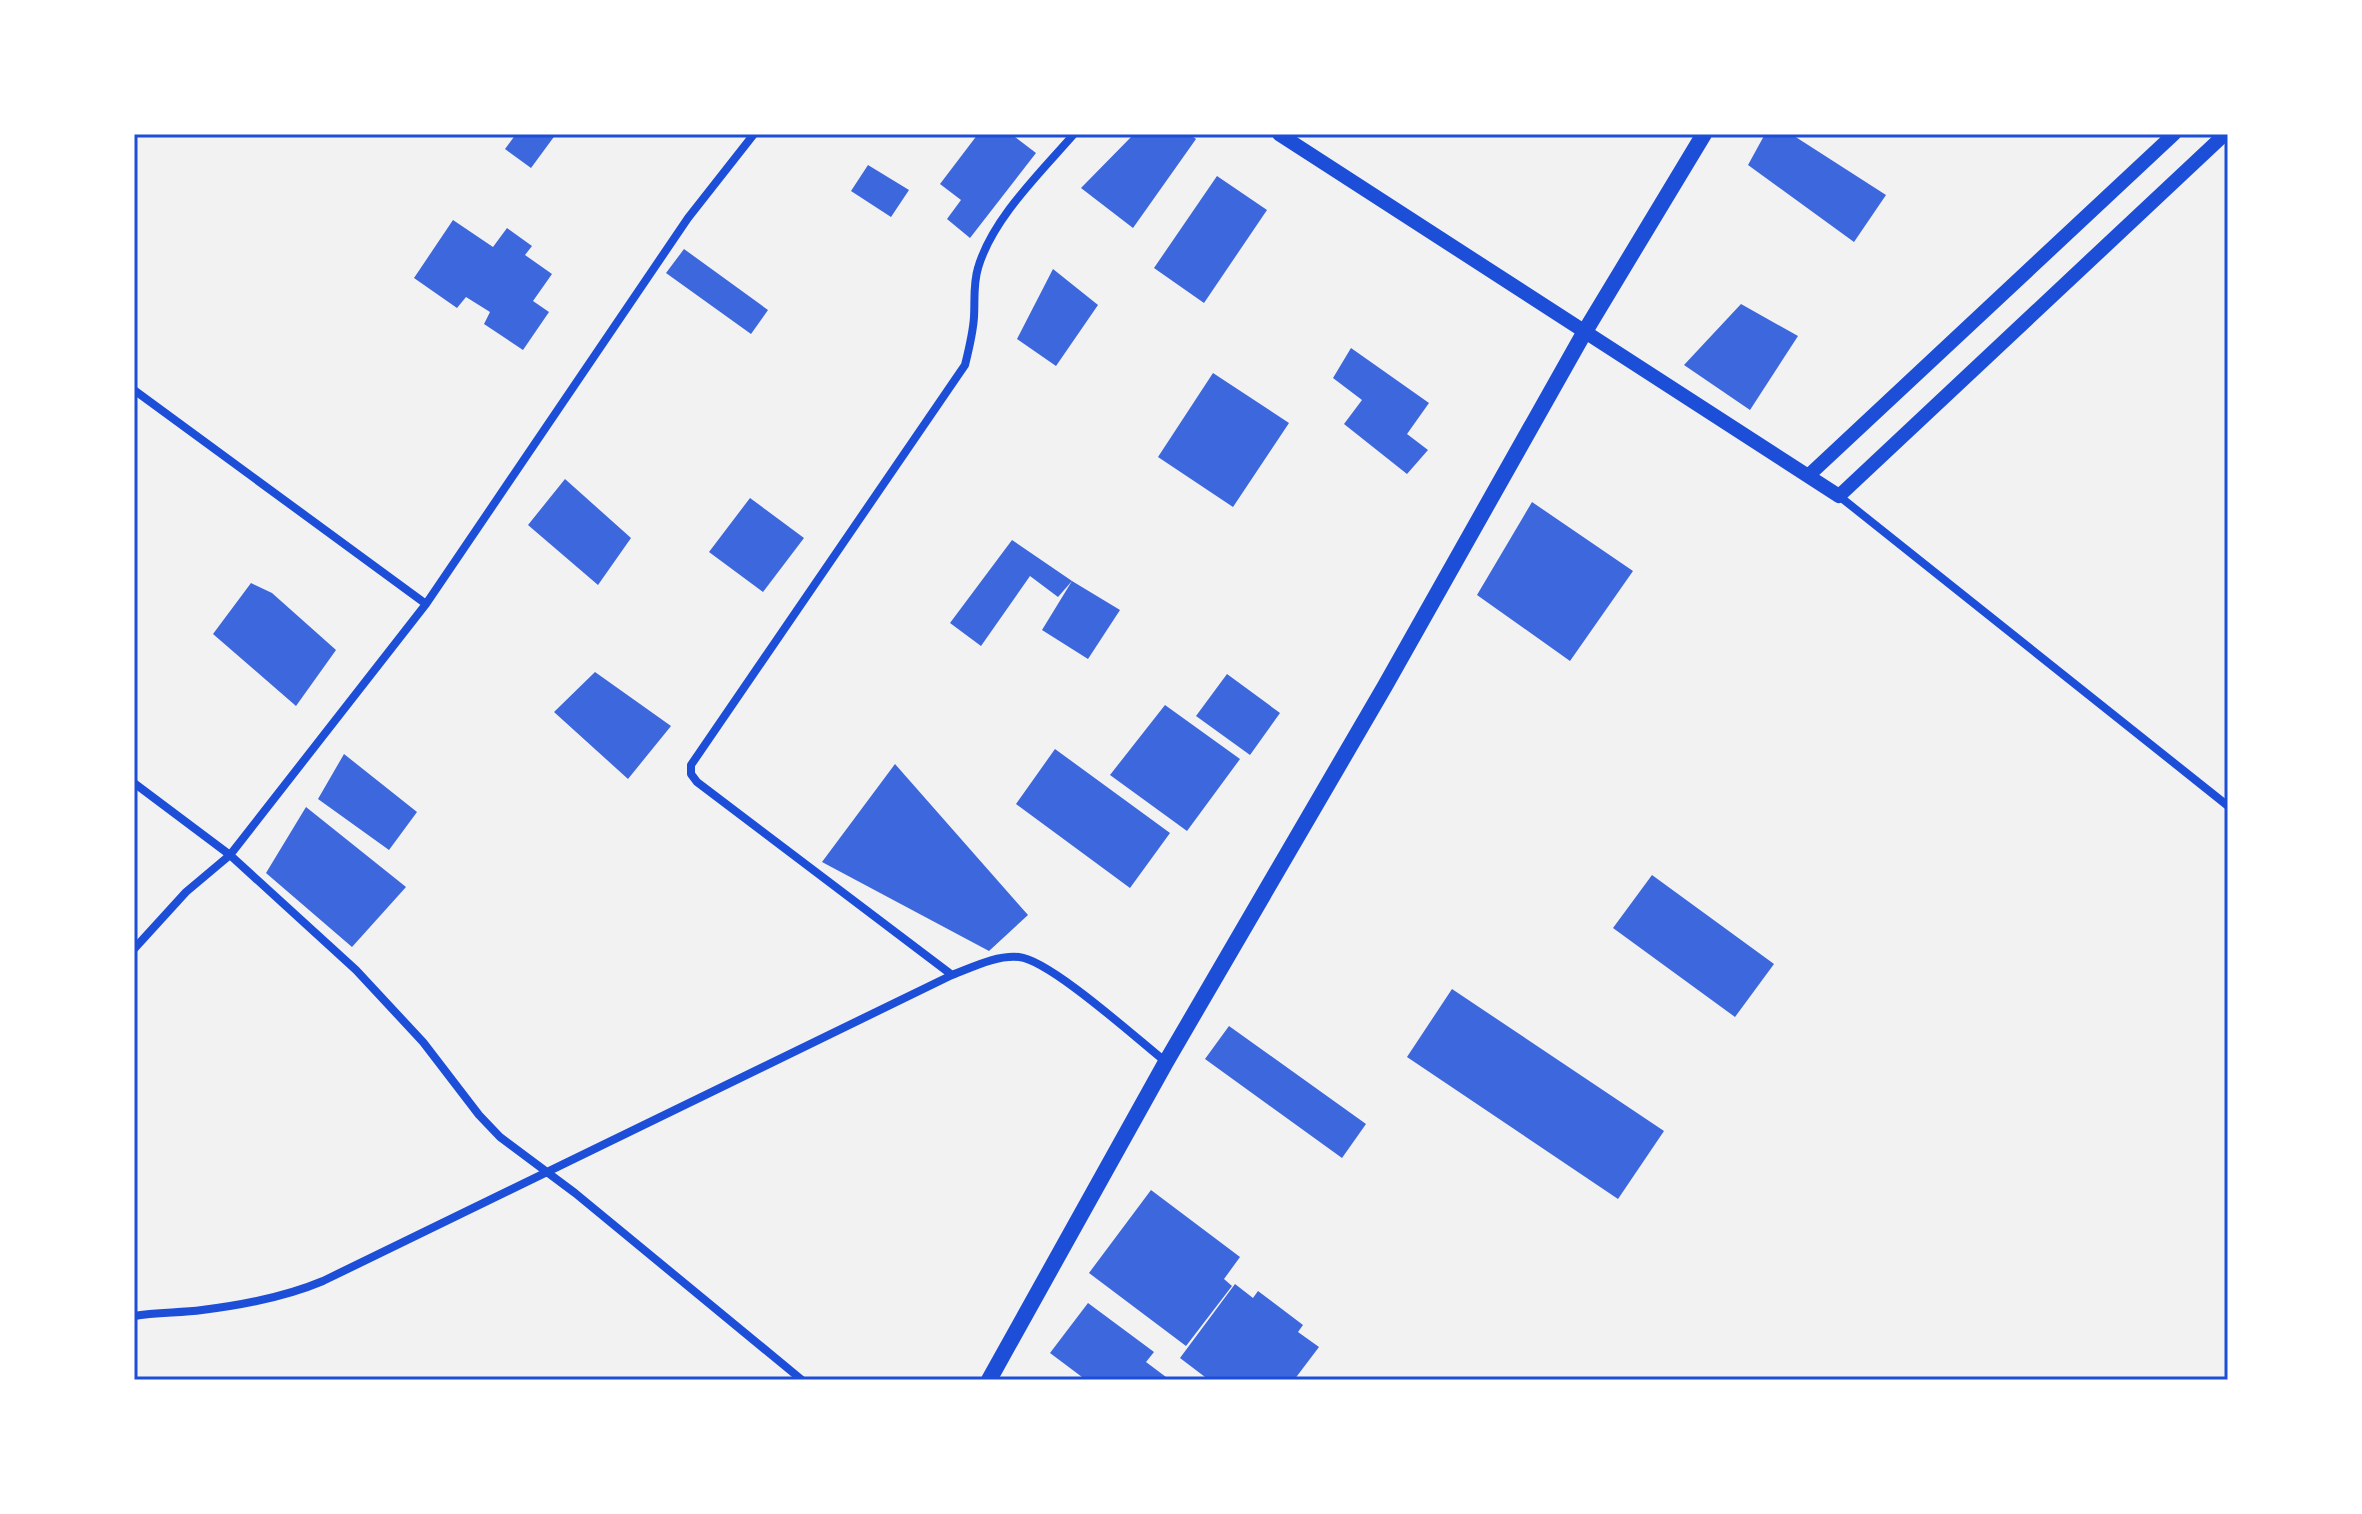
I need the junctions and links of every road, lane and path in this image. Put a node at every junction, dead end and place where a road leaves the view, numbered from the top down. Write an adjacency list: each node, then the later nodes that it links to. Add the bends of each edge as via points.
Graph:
1 (754, 134): 11 (street, via 688,218)
2 (1074, 134): 16 (street, via 990,240 978,268 965,365 691,765 697,782)
3 (1279, 134): 7 (street)
4 (1704, 134): 7 (main road)
5 (2174, 134): 9 (street)
6 (2225, 134): 10 (street)
7 (1584, 333): 9 (street); 17 (main road)
8 (134, 390): 11 (street)
9 (1808, 476): 10 (street)
10 (1839, 496): 13 (street)
11 (426, 604): 14 (street)
12 (134, 783): 14 (street)
13 (2228, 806)
14 (230, 855): 15 (street, via 186,892); 18 (street, via 356,970 423,1042 479,1115)
15 (134, 949)
16 (952, 975): 17 (street, via 1001,958 1021,957 1062,979); 18 (street)
17 (1166, 1062): 21 (main road)
18 (547, 1173): 19 (street, via 301,1290 202,1310); 20 (street)
19 (134, 1316)
20 (802, 1380)
21 (989, 1380)

